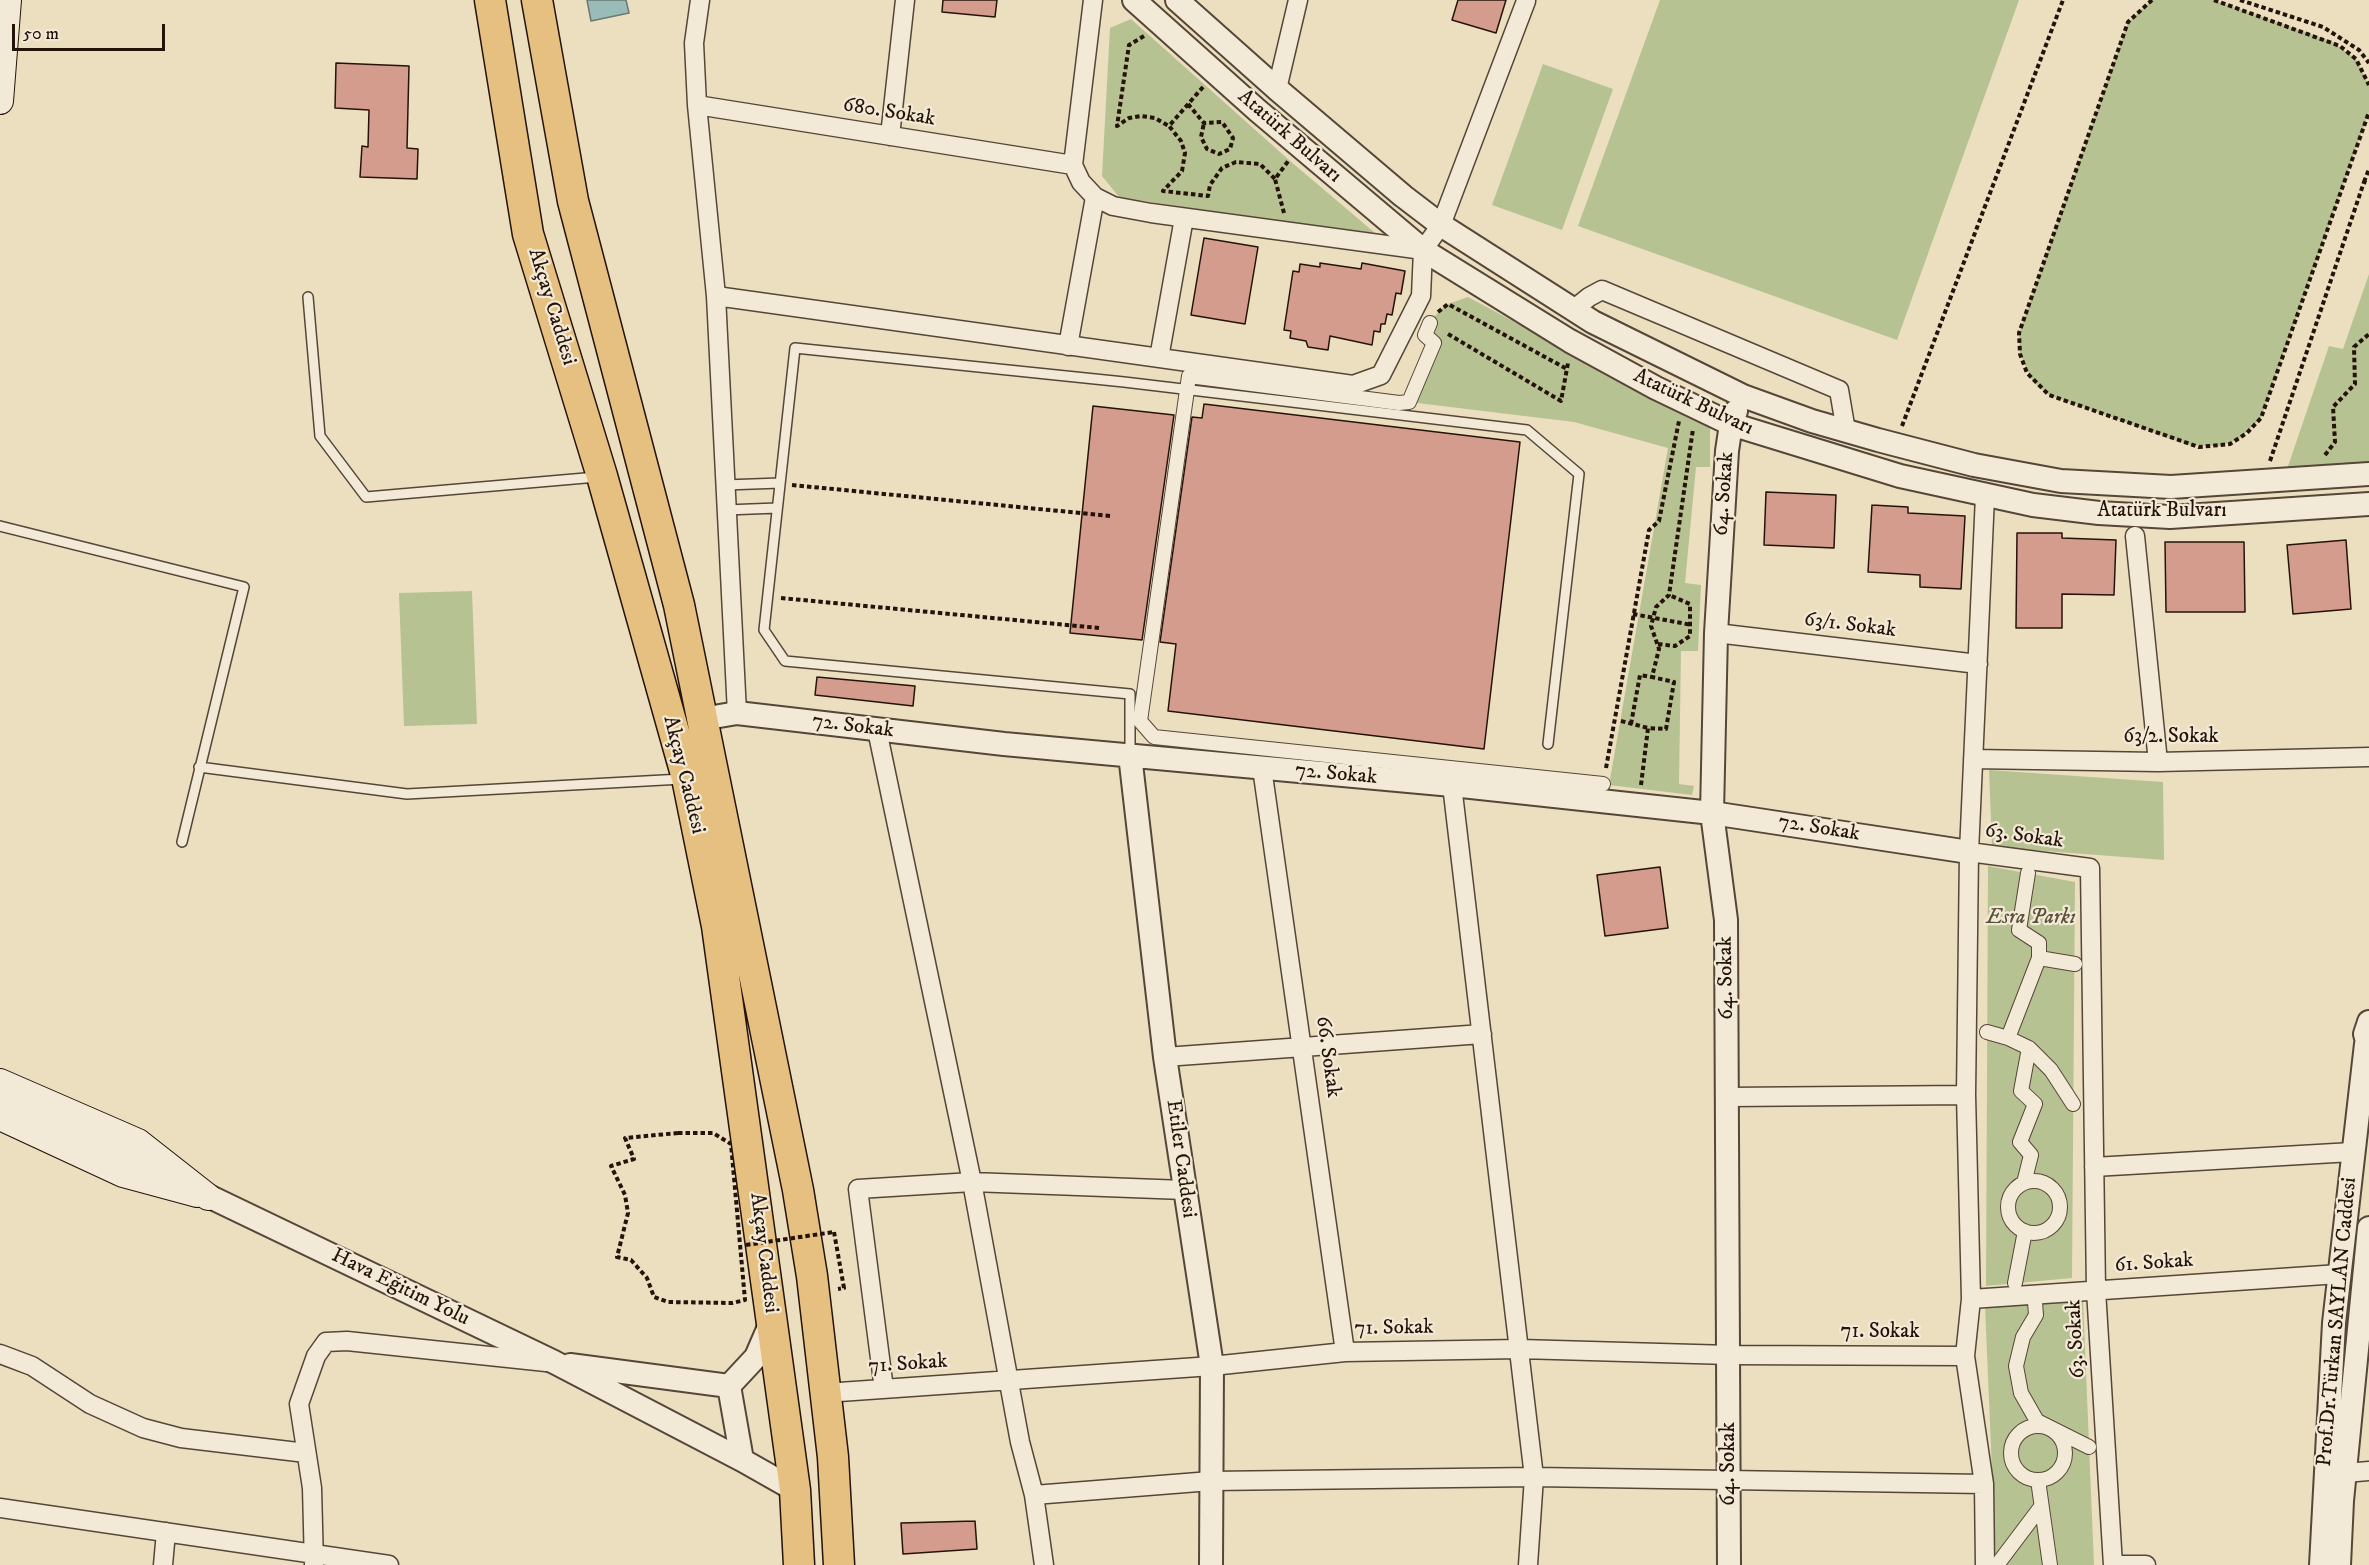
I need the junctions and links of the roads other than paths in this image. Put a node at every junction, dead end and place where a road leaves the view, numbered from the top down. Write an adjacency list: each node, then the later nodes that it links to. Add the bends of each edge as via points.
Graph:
1 (8, 0): 12 (main road)
2 (490, 0): 31 (highway, Akçay Caddesi, via 528,234)
3 (537, 0): 43 (highway, Akçay Caddesi, via 573,201 642,472 663,539)
4 (700, 0): 13 (street, via 694,43)
5 (905, 0): 14 (street)
6 (1093, 0): 15 (street)
7 (1134, 0): 19 (street, Atatürk Bulvarı, via 1257,110)
8 (1178, 0): 11 (street, Atatürk Bulvarı)
9 (1298, 0): 11 (street)
10 (1526, 1): 18 (street)
11 (1277, 89): 18 (street, Atatürk Bulvarı)
12 (0, 101)
13 (697, 105): 14 (street, 680. Sokak); 20 (street)
14 (890, 136): 15 (street, 680. Sokak)
15 (1073, 165): 16 (street, via 1081,182)
16 (1095, 197): 17 (street, via 1113,206); 24 (street)
17 (1184, 218): 19 (street); 25 (street)
18 (1441, 225): 19 (street); 22 (street, Atatürk Bulvarı)
19 (1424, 250): 25 (street, via 1421,296 1381,375 1353,385); 28 (street, Atatürk Bulvarı, via 1570,341)
20 (716, 296): 24 (street); 33 (street)
21 (308, 297): 31 (lane, via 320,436 366,497)
22 (1573, 310): 27 (street, Atatürk Bulvarı); 29 (street, via 1602,290 1839,390)
23 (1431, 323): 26 (street, via 1425,335 1434,343 1409,402 1189,376)
24 (1068, 346): 25 (street)
25 (1159, 358)
26 (1187, 390): 32 (lane, via 795,348); 45 (lane, via 1527,430 1580,474); 53 (street, via 1140,721 1154,737)
27 (1743, 396): 28 (street, 64. Sokak); 29 (street, Atatürk Bulvarı)
28 (1731, 424): 34 (street, Atatürk Bulvarı, via 1900,476); 40 (street, 64. Sokak)
29 (1846, 431): 30 (street, Atatürk Bulvarı, via 1974,465 2061,481 2171,487)
30 (2368, 474): 35 (street)
31 (602, 476): 52 (highway, Akçay Caddesi)
32 (780, 483): 33 (lane); 36 (lane)
33 (725, 485): 37 (street)
34 (1985, 496): 35 (street, Atatürk Bulvarı, via 2099,513 2170,517); 41 (street)
35 (2369, 503)
36 (777, 508): 37 (lane); 46 (lane, via 764,630 785,661 1130,694)
37 (726, 510): 42 (street)
38 (0, 526): 50 (lane, via 244,587)
39 (2135, 536): 49 (street)
40 (1716, 631): 41 (street, 63/1. Sokak); 55 (street, 64. Sokak)
41 (1978, 664): 48 (street)
42 (737, 713): 43 (street, 72. Sokak); 44 (street, 72. Sokak)
43 (702, 719): 98 (highway, Akçay Caddesi, via 798,1190)
44 (877, 730): 46 (street, 72. Sokak); 76 (street)
45 (1548, 744)
46 (1130, 754): 51 (street, 72. Sokak); 67 (street, Etiler Caddesi)
47 (2369, 757): 49 (street, 63/2. Sokak)
48 (1973, 759): 49 (street, 63/2. Sokak); 57 (street)
49 (2158, 762)
50 (199, 767): 52 (lane, via 407,794); 56 (lane)
51 (1262, 768): 54 (street, 72. Sokak); 65 (street, 66. Sokak)
52 (687, 778): 87 (highway, Akçay Caddesi, via 719,938)
53 (1603, 784)
54 (1452, 785): 55 (street, 72. Sokak); 62 (street)
55 (1712, 813): 57 (street, 72. Sokak); 71 (street, 64. Sokak, via 1726,920)
56 (182, 843)
57 (1969, 852): 69 (street, 63. Sokak); 75 (street, 63. Sokak, via 2090,868)
58 (2028, 873): 59 (street, via 2019,930 2039,943)
59 (2039, 958): 60 (street); 63 (street)
60 (2074, 964)
61 (1987, 1032): 63 (street)
62 (1482, 1034): 65 (street); 88 (street)
63 (2008, 1038): 66 (street)
64 (2368, 1039): 74 (street, Prof.Dr.Türkan SAYLAN Caddesi)
65 (1303, 1047): 67 (street); 89 (street, 66. Sokak)
66 (2029, 1048): 72 (street, via 2051,1070); 77 (street, via 2021,1091 2035,1104 2020,1142 2031,1155)
67 (1165, 1057): 78 (street, Etiler Caddesi)
68 (0, 1082): 79 (main road, via 138,1142)
69 (1966, 1095): 71 (street); 85 (street, 63. Sokak)
70 (0, 1096): 79 (street, Hava Eğitim Yolu)
71 (1728, 1097): 91 (street, 64. Sokak)
72 (2073, 1104)
73 (0, 1117): 79 (main road, via 123,1174)
74 (2352, 1152): 75 (street); 82 (street, Prof.Dr.Türkan SAYLAN Caddesi)
75 (2094, 1167): 84 (street, 63. Sokak)
76 (972, 1182): 78 (street); 95 (street); 97 (street, via 858,1189)
77 (2024, 1183): 80 (street, via 2008,1203 2011,1220); 80 (street, via 2042,1182 2050,1187 2060,1208 2049,1229)
78 (1184, 1190): 94 (street, Etiler Caddesi)
79 (208, 1197): 93 (street, Hava Eğitim Yolu)
80 (2025, 1231): 83 (street)
81 (2368, 1243): 104 (street, Prof.Dr.Türkan SAYLAN Caddesi)
82 (2339, 1274): 84 (street, 61. Sokak); 129 (street, Prof.Dr.Türkan SAYLAN Caddesi)
83 (2015, 1283)
84 (2096, 1290): 85 (street, 61. Sokak); 127 (street, 63. Sokak)
85 (1971, 1299): 92 (street, 63. Sokak)
86 (2034, 1302): 99 (street, via 2036,1315 2023,1337 2016,1366 2021,1393 2037,1421)
87 (772, 1320): 96 (street, via 756,1357); 110 (highway, Akçay Caddesi)
88 (1520, 1348): 89 (street, 71. Sokak); 91 (street, 71. Sokak); 105 (street)
89 (1345, 1352): 94 (street, 71. Sokak)
90 (0, 1354): 101 (street, via 32,1366 90,1404 143,1428 181,1438)
91 (1730, 1355): 92 (street, 71. Sokak); 106 (street, 64. Sokak)
92 (1965, 1356): 109 (street, 63. Sokak)
93 (554, 1362): 96 (street); 101 (street, via 326,1342 316,1356 299,1404); 102 (street, Hava Eğitim Yolu)
94 (1212, 1366): 95 (street, 71. Sokak); 108 (street, Etiler Caddesi)
95 (1011, 1380): 97 (street, 71. Sokak); 111 (street, via 1020,1442)
96 (729, 1386): 102 (street)
97 (884, 1389): 98 (street, 71. Sokak)
98 (825, 1393): 119 (highway, Akçay Caddesi)
99 (2046, 1428): 100 (street); 107 (street, via 2060,1437 2066,1454 2053,1477); 107 (street, via 2021,1431 2011,1446 2013,1465 2018,1472)
100 (2089, 1447)
101 (306, 1453): 115 (street, via 312,1488)
102 (742, 1460): 110 (street, Hava Eğitim Yolu)
103 (2369, 1471): 104 (street)
104 (2345, 1473): 130 (street, Prof.Dr.Türkan SAYLAN Caddesi)
105 (1534, 1477): 106 (street); 108 (street); 122 (street)
106 (1731, 1480): 109 (street); 123 (street, 64. Sokak)
107 (2038, 1480): 113 (street)
108 (1211, 1481): 111 (street); 121 (street, Etiler Caddesi)
109 (1984, 1484): 124 (street, 63. Sokak)
110 (795, 1490): 118 (highway, Akçay Caddesi)
111 (1034, 1495): 120 (street)
112 (0, 1508): 114 (street)
113 (2040, 1508): 125 (street); 126 (street)
114 (166, 1532): 115 (street); 116 (street)
115 (314, 1560): 117 (street)
116 (163, 1565)
117 (389, 1565)
118 (799, 1565)
119 (839, 1565)
120 (1044, 1565)
121 (1211, 1565)
122 (1528, 1565)
123 (1730, 1565)
124 (1984, 1565)
125 (1997, 1565)
126 (2050, 1565)
127 (2113, 1565): 128 (street)
128 (2145, 1565)
129 (2321, 1565)
130 (2339, 1565)

